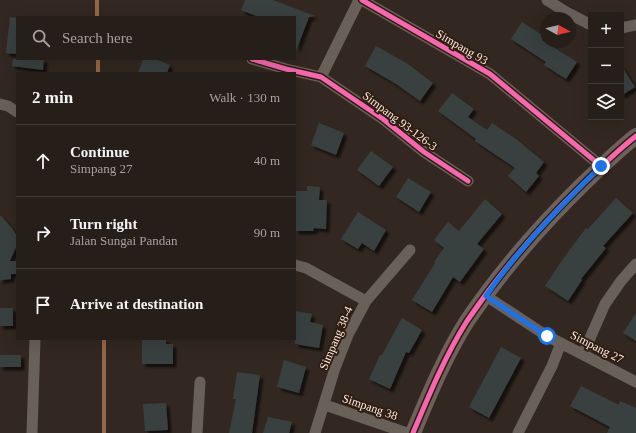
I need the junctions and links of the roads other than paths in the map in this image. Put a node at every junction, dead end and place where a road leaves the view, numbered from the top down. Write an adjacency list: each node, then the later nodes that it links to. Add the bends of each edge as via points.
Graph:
1 (358, 0): 8 (street)
2 (362, 0): 12 (street, Simpang 93, via 490,74)
3 (547, 0): 4 (street)
4 (588, 24)
5 (636, 25): 6 (street)
6 (624, 27)
7 (255, 60): 8 (street)
8 (321, 77): 13 (street, Simpang 93-126-3)
9 (0, 104): 10 (street)
10 (16, 111)
11 (636, 136): 12 (street)
12 (601, 166): 17 (street, via 528,242)
13 (468, 181)
14 (410, 250): 18 (street, Simpang 38-4)
15 (636, 264): 21 (street, via 605,304)
16 (296, 265): 18 (street, via 306,268)
17 (486, 296): 20 (street, Simpang 27); 29 (street, via 451,350)
18 (366, 301): 24 (street, Simpang 38-4, via 348,335 335,368)
19 (35, 340): 25 (street)
20 (561, 343): 21 (street, Simpang 27); 30 (street)
21 (583, 354): 23 (street, Simpang 27)
22 (200, 382): 26 (street)
23 (636, 382)
24 (325, 405): 27 (street, Simpang 38-4); 28 (street, Simpang 38)
25 (32, 433)
26 (197, 433)
27 (315, 433)
28 (407, 433)
29 (413, 433)
30 (518, 433)

